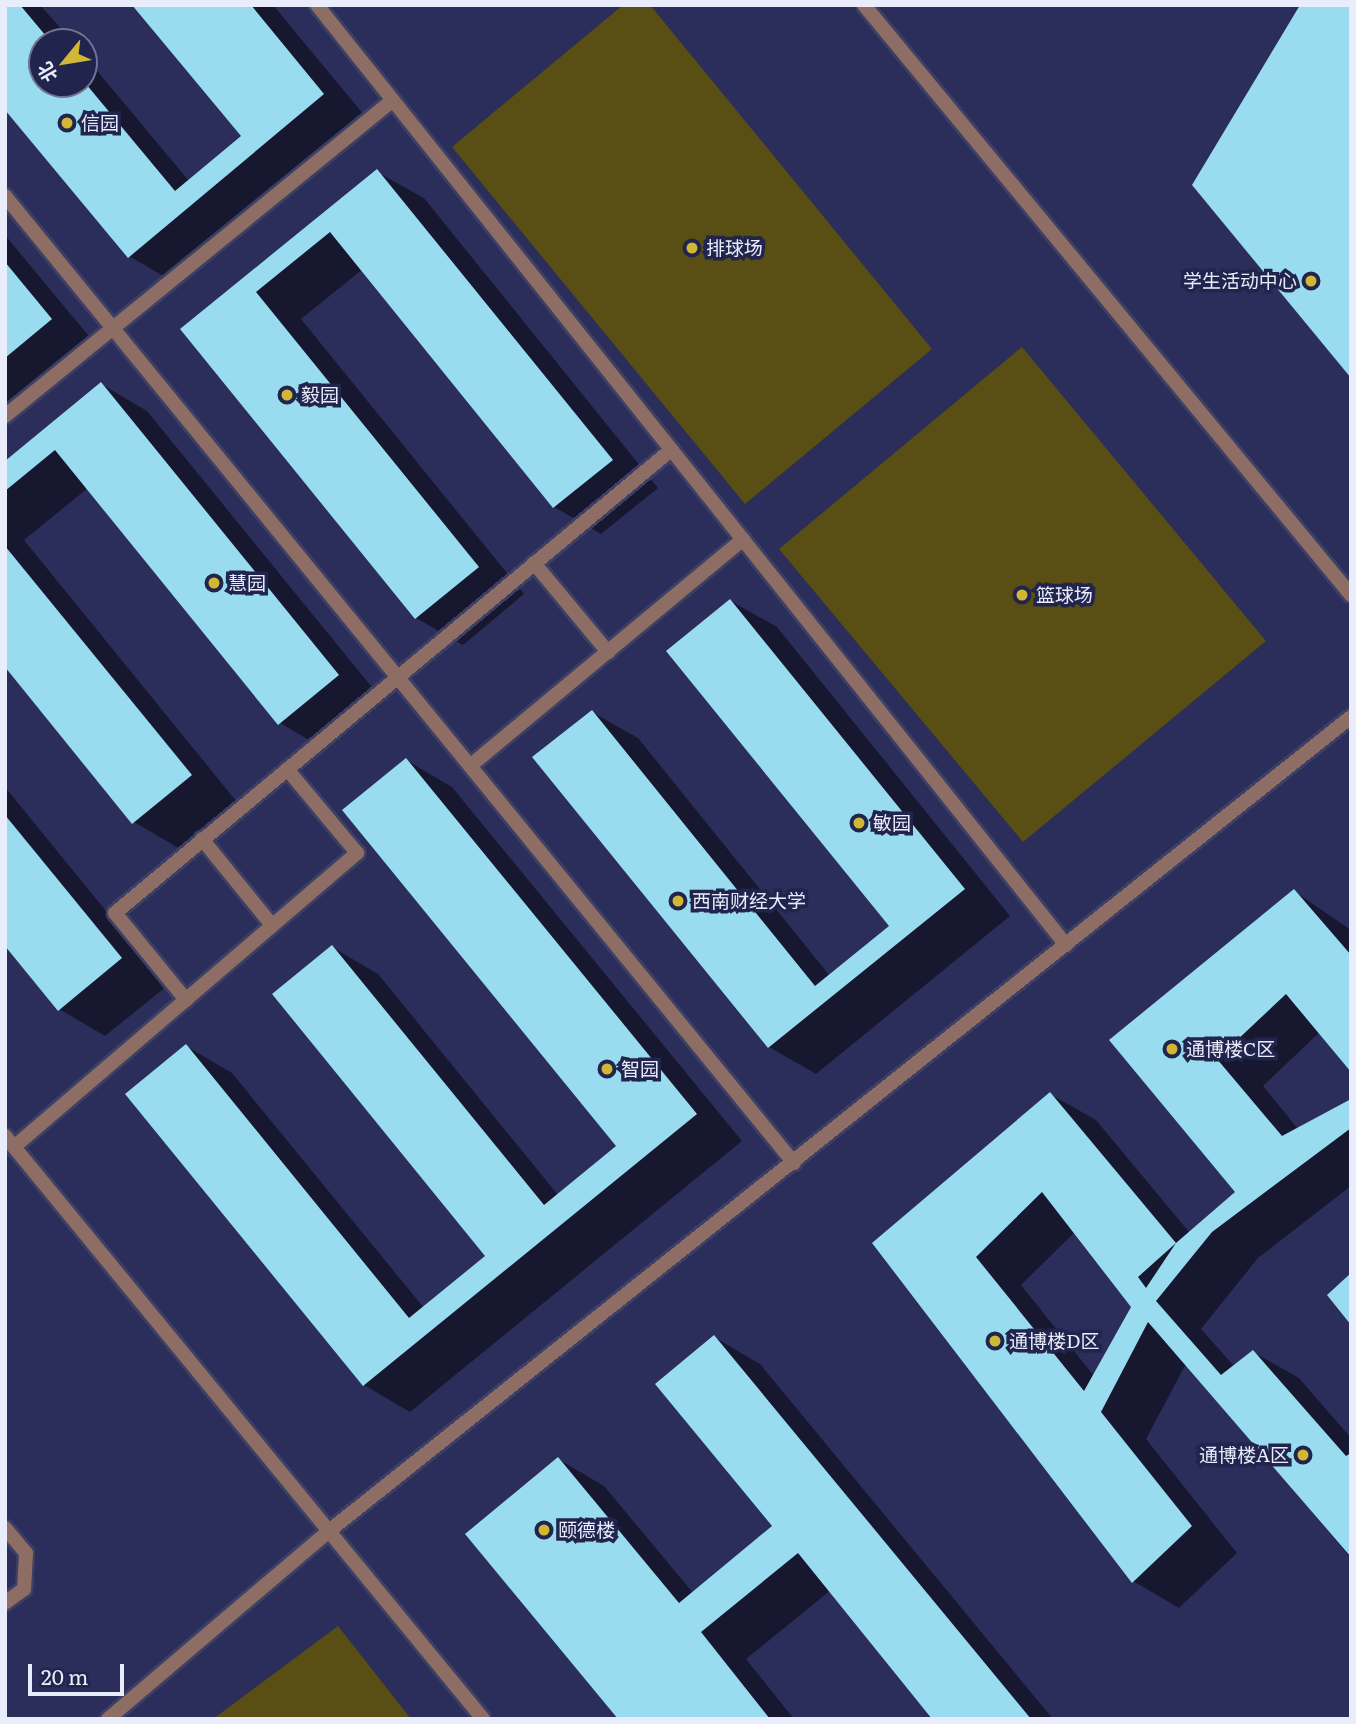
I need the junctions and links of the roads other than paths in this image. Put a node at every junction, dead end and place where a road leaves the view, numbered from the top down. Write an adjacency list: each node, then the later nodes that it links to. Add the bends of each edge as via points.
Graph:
1 (317, 5): 3 (street)
2 (864, 5): 10 (street)
3 (393, 100): 5 (street); 7 (street)
4 (5, 196): 5 (street)
5 (113, 328): 6 (street); 12 (street)
6 (5, 416)
7 (671, 450): 8 (street); 9 (street)
8 (743, 539): 11 (street); 18 (street)
9 (534, 563): 11 (street); 12 (street)
10 (1351, 595)
11 (608, 652): 14 (street)
12 (398, 677): 14 (street); 15 (street)
13 (1351, 717): 18 (street)
14 (470, 766): 21 (street)
15 (287, 769): 16 (street); 17 (street, via 357,853)
16 (202, 839): 17 (street); 19 (street, via 115,913)
17 (272, 925): 19 (street)
18 (1066, 945): 21 (street)
19 (186, 1000): 20 (street)
20 (10, 1141): 23 (street)
21 (794, 1163): 23 (street)
22 (5, 1528): 24 (street, via 26,1553 24,1589)
23 (329, 1531): 25 (street); 26 (street)
24 (5, 1603)
25 (108, 1719)
26 (483, 1719)

